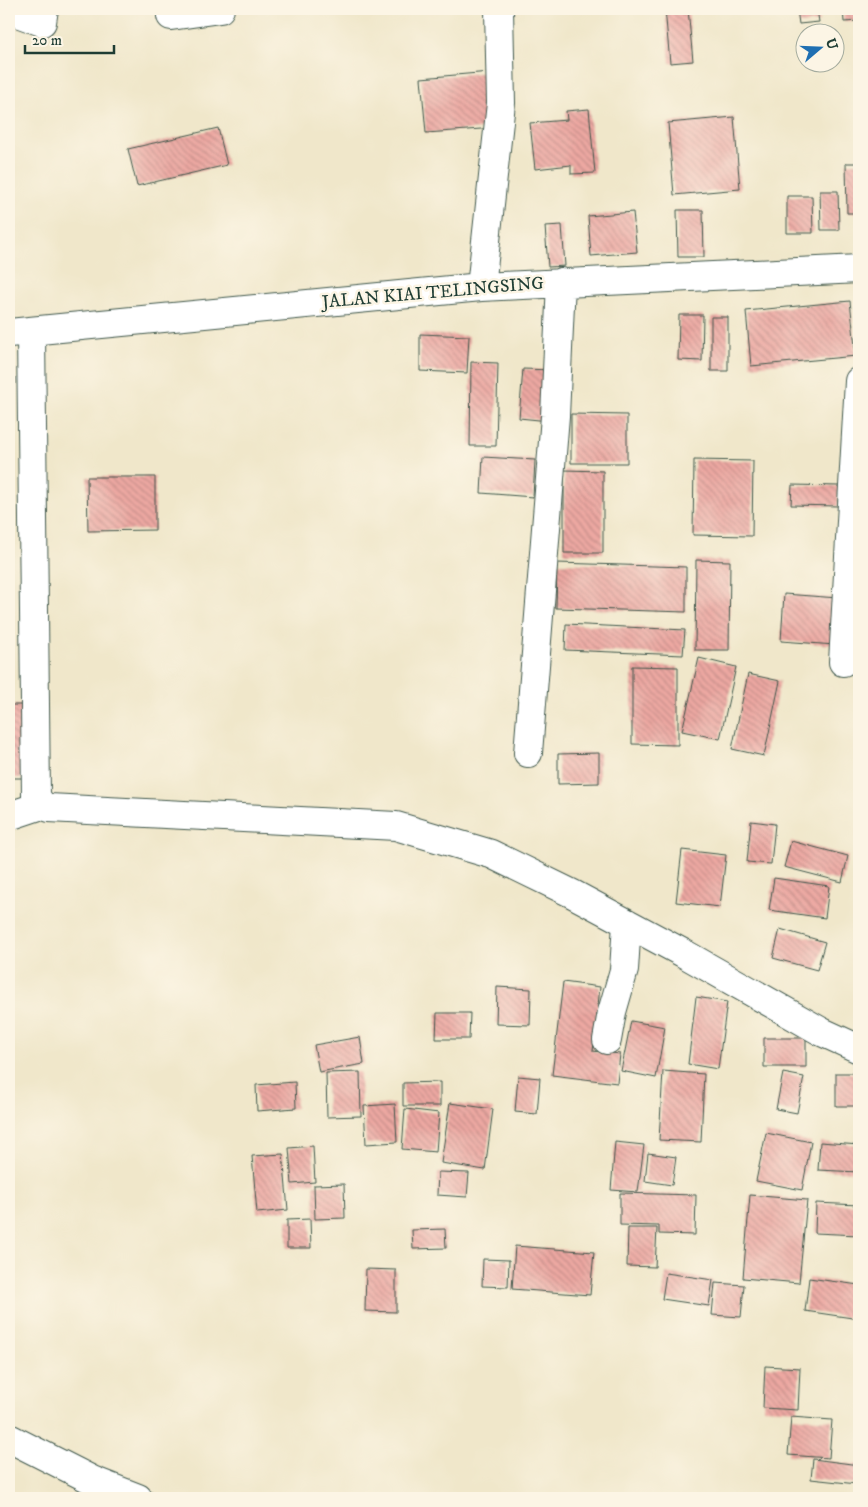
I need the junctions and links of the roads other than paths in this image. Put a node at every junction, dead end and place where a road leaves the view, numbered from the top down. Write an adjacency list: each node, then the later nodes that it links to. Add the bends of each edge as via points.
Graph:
1 (44, 9): 4 (street, via 42,22)
2 (220, 9): 5 (street)
3 (499, 9): 8 (street, via 501,103)
4 (9, 10)
5 (171, 16)
6 (859, 269): 7 (street, JALAN KIAI TELINGSING)
7 (561, 282): 8 (street, JALAN KIAI TELINGSING); 12 (street, via 555,416)
8 (481, 287): 9 (street, JALAN KIAI TELINGSING)
9 (20, 332): 13 (street, via 36,797)
10 (859, 381): 11 (street)
11 (843, 662)
12 (528, 753)
13 (42, 805): 14 (street); 15 (street, via 49,808 396,826 491,854)
14 (9, 816)
15 (628, 923): 16 (street, via 624,970); 17 (street)
16 (608, 1040)
17 (859, 1050)
18 (9, 1438): 19 (street, via 92,1480)
19 (138, 1498)

